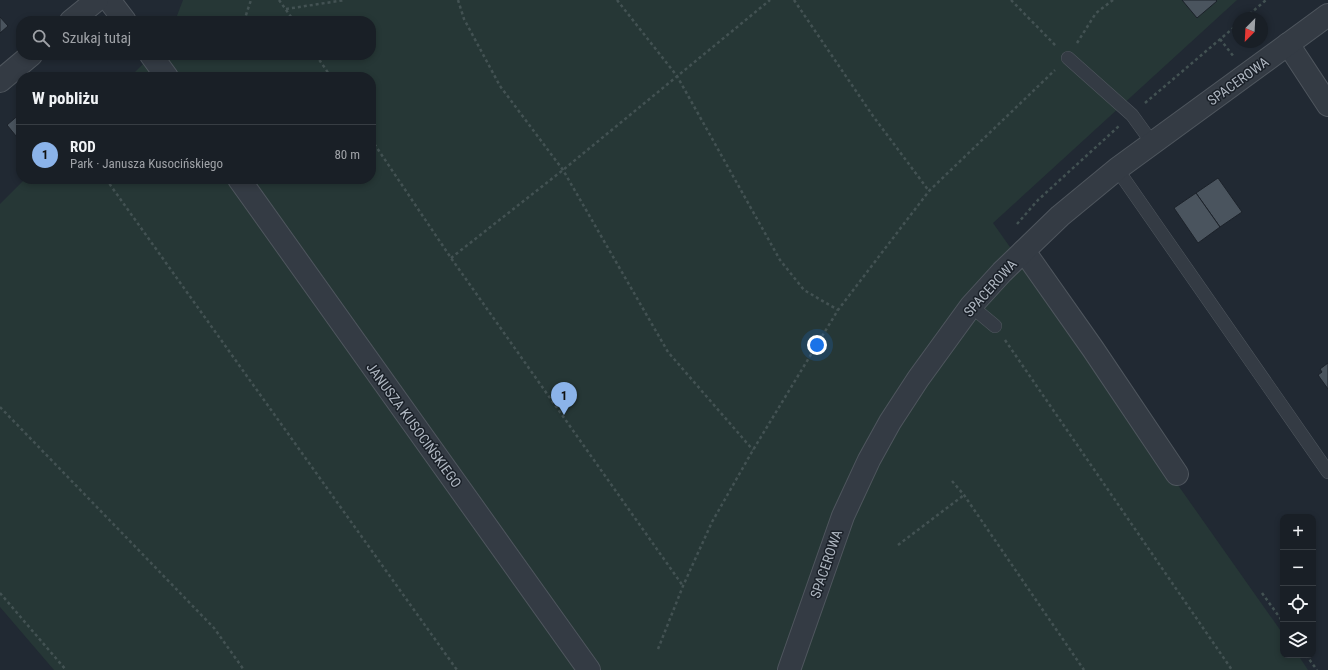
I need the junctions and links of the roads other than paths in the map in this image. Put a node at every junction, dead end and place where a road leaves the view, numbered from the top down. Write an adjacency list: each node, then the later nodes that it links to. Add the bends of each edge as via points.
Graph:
1 (96, 0): 4 (street)
2 (109, 0): 5 (street)
3 (1328, 15): 6 (street, SPACEROWA)
4 (77, 16)
5 (121, 16)
6 (1288, 44): 12 (street); 13 (street, SPACEROWA)
7 (1068, 58): 13 (lane, via 1132,115)
8 (25, 60): 11 (street)
9 (155, 60): 10 (street)
10 (163, 72)
11 (0, 81)
12 (1328, 105)
13 (1153, 144): 14 (street, SPACEROWA)
14 (1117, 169): 16 (street, SPACEROWA, via 1060,216); 19 (lane)
15 (243, 184): 21 (street, JANUSZA KUSOCIŃSKIEGO)
16 (1024, 251): 17 (street, SPACEROWA); 20 (street)
17 (971, 306): 18 (lane); 22 (street, SPACEROWA, via 918,379 869,460 843,516)
18 (995, 326)
19 (1328, 472)
20 (1177, 474)
21 (589, 670)
22 (789, 670)

